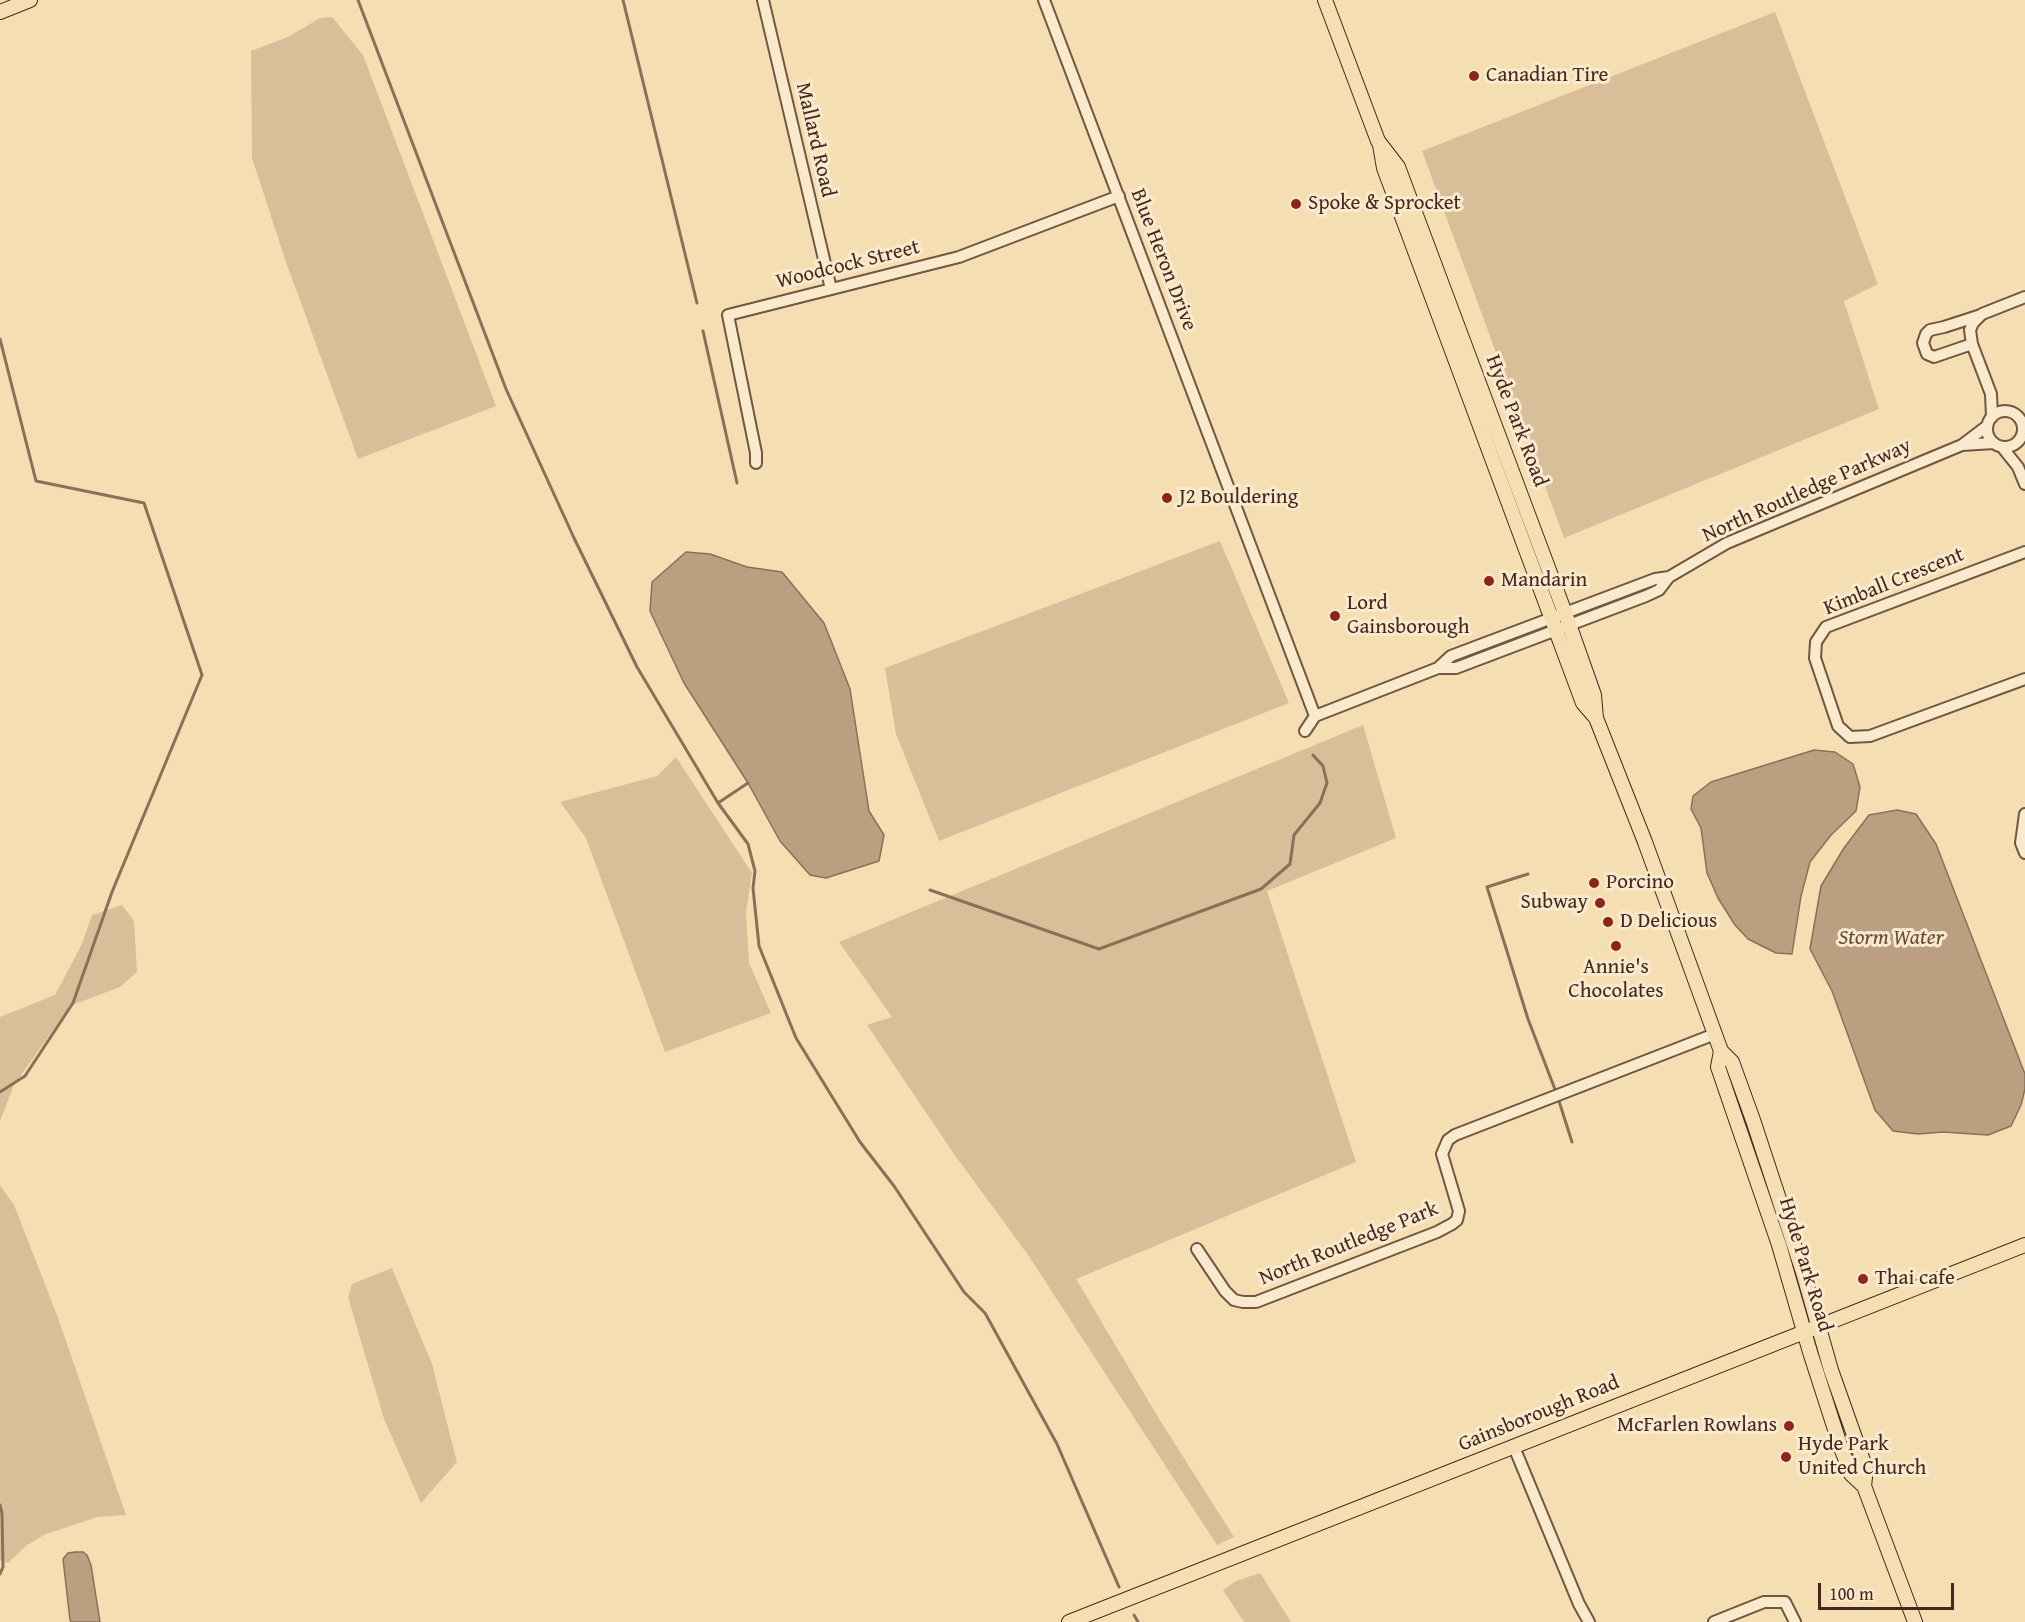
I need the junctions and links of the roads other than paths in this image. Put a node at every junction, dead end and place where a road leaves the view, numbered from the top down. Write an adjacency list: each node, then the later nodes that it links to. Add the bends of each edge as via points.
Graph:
1 (30, 0): 5 (main road)
2 (763, 0): 7 (street, Mallard Road)
3 (1044, 0): 6 (street, Blue Heron Drive)
4 (1324, 0): 21 (main road, Hyde Park Road, via 1380,145 1384,168)
5 (0, 12)
6 (1119, 196): 7 (street, Woodcock Street, via 959,257); 23 (street, Blue Heron Drive)
7 (831, 289): 17 (street, Woodcock Street, via 728,315)
8 (2025, 297): 9 (street)
9 (1982, 314): 10 (street, via 1970,330); 10 (street, via 1930,330 1923,343 1927,354 1934,357)
10 (1972, 344): 11 (street)
11 (1991, 393): 12 (street); 13 (street)
12 (2017, 414): 13 (street, via 2002,412); 14 (street)
13 (1990, 422): 15 (street, North Routledge Parkway); 16 (street, via 1988,433)
14 (2022, 435): 16 (street, via 2008,447); 18 (street)
15 (1962, 445): 16 (street, North Routledge Parkway); 21 (street, North Routledge Parkway, via 1727,543 1669,577 1655,579)
16 (1998, 445): 18 (street)
17 (756, 463)
18 (2018, 467): 19 (street)
19 (2025, 484)
20 (2025, 552): 22 (street, Kimball Crescent, via 1826,627 1816,642 1815,658 1838,726 1850,736 1870,736)
21 (1561, 622): 23 (street, North Routledge Parkway, via 1451,656 1438,668); 27 (main road, Hyde Park Road, via 1583,703 1596,718)
22 (2025, 679)
23 (1315, 716): 24 (street)
24 (1305, 731)
25 (2025, 814): 26 (street, via 2021,843)
26 (2025, 853)
27 (1714, 1034): 28 (main road, Hyde Park Road); 30 (street, North Routledge Park, via 1448,1140 1442,1154 1459,1211 1457,1220 1437,1232 1256,1302 1234,1300)
28 (1721, 1051): 31 (main road, Hyde Park Road, via 1732,1062 1753,1120); 32 (main road, Hyde Park Road, via 1718,1067 1779,1245)
29 (2025, 1245): 31 (main road, Gainsborough Road)
30 (1197, 1249)
31 (1818, 1326): 32 (main road, Gainsborough Road); 34 (main road, Hyde Park Road, via 1866,1469)
32 (1804, 1332): 33 (main road, Gainsborough Road); 34 (main road, Hyde Park Road, via 1851,1474)
33 (1514, 1447): 35 (main road, Gainsborough Road); 36 (street)
34 (1864, 1486): 39 (main road, Hyde Park Road)
35 (1069, 1622)
36 (1589, 1622)
37 (1714, 1622): 38 (street, via 1764,1602 1785,1602)
38 (1795, 1622)
39 (1916, 1622)

